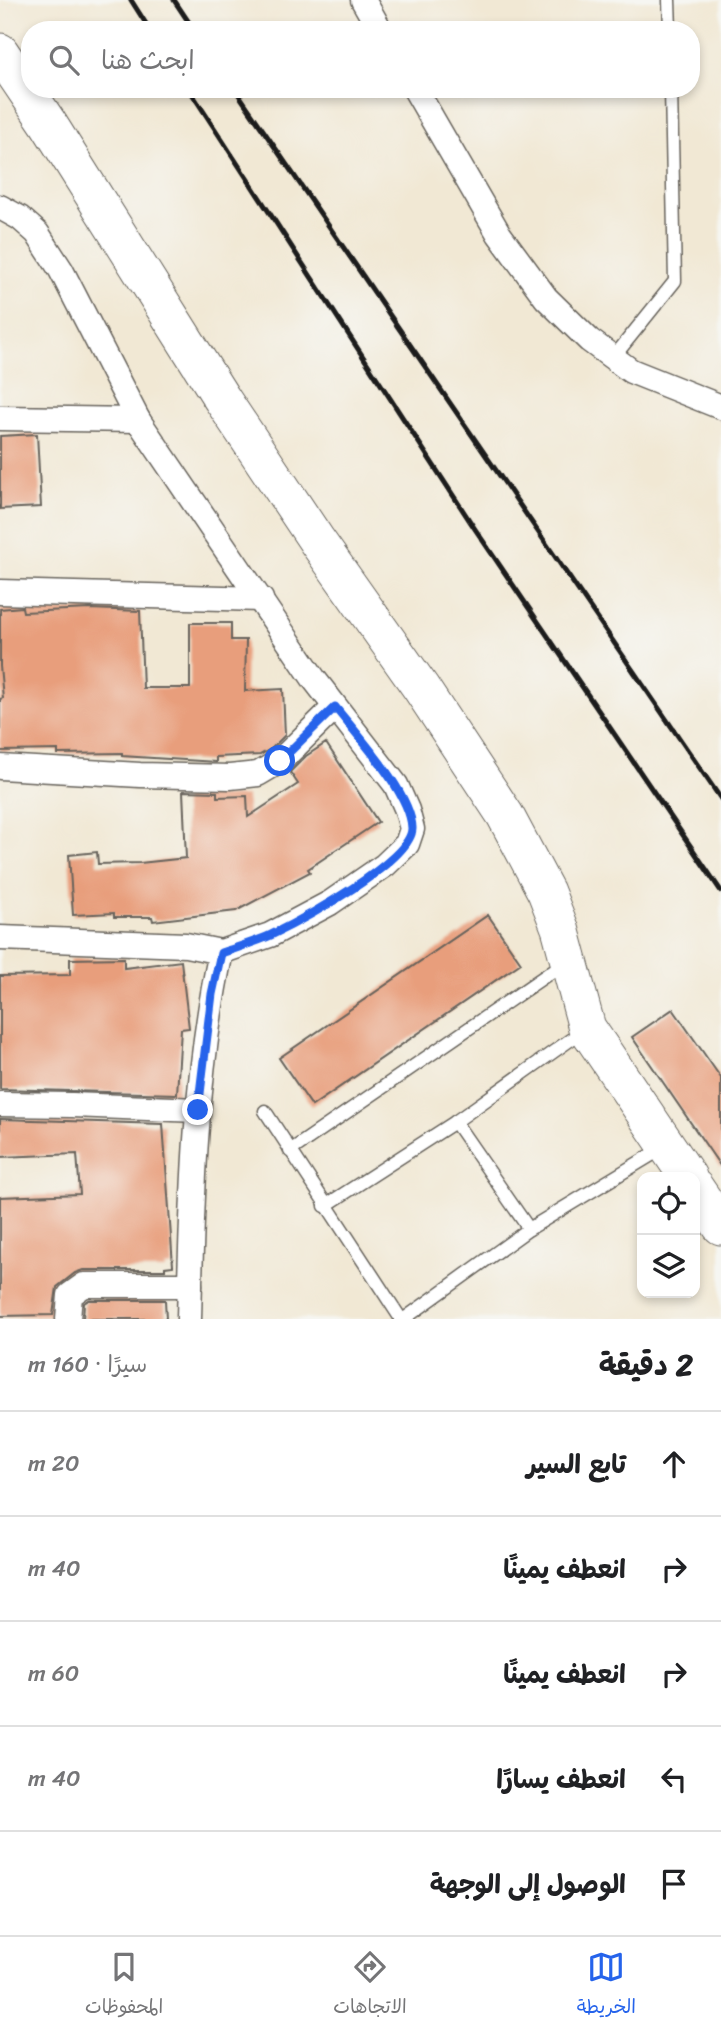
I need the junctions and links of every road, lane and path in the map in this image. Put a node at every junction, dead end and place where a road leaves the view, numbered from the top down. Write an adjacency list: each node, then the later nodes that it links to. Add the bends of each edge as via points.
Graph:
1 (363, 0): 3 (street)
2 (669, 0): 4 (lane)
3 (375, 21)
4 (670, 21)
5 (0, 52): 6 (street)
6 (21, 84)
7 (30, 98): 21 (street, via 222,399 505,815 546,891)
8 (420, 98): 11 (street, via 499,234 546,298)
9 (671, 98): 11 (lane, via 675,281)
10 (0, 207): 14 (street, via 37,233 61,270)
11 (613, 358): 12 (street, via 631,372)
12 (721, 407)
13 (0, 418): 14 (street)
14 (138, 420): 16 (street)
15 (0, 592): 16 (street)
16 (261, 599): 17 (street)
17 (335, 707): 18 (street, via 280,761 258,774 140,775); 20 (street, via 396,785 412,829 407,844 385,866 330,903 270,935)
18 (0, 767)
19 (0, 938): 20 (street, via 186,945)
20 (221, 953): 24 (street)
21 (570, 959): 22 (street); 28 (lane)
22 (587, 1028): 26 (lane); 27 (street)
23 (0, 1104): 24 (street)
24 (198, 1110): 34 (street)
25 (265, 1111): 28 (lane)
26 (455, 1122): 31 (lane); 33 (lane)
27 (666, 1146): 29 (street); 33 (lane)
28 (290, 1151): 31 (lane)
29 (684, 1172)
30 (700, 1195): 32 (street)
31 (326, 1206): 37 (lane)
32 (721, 1226)
33 (529, 1229): 37 (lane)
34 (190, 1284): 35 (street, via 85,1285 70,1295); 36 (street)
35 (68, 1319)
36 (189, 1319)
37 (402, 1319)

